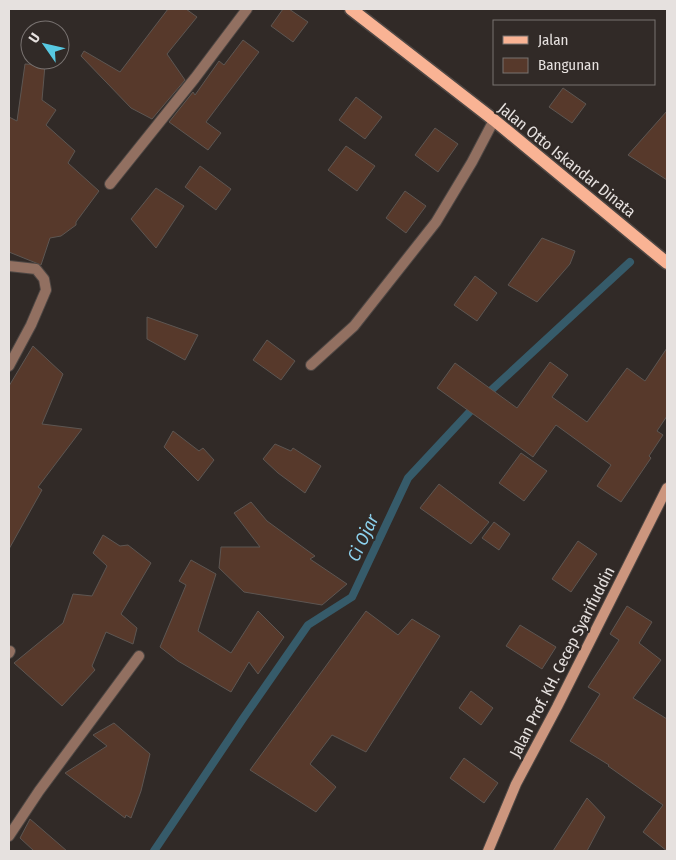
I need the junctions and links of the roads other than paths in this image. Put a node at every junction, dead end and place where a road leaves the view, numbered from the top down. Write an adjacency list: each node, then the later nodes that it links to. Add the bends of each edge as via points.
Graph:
1 (248, 9): 4 (street)
2 (351, 9): 3 (main road, Jalan Otto Iskandar Dinata)
3 (494, 120): 5 (main road, Jalan Otto Iskandar Dinata); 7 (street, via 436,222 354,326)
4 (110, 184)
5 (667, 263)
6 (9, 266): 8 (street, via 36,269 44,279 46,290)
7 (311, 365)
8 (9, 366)
9 (667, 488): 12 (main road, Jalan Prof. KH. Cecep Syarifuddin, via 516,784)
10 (139, 656): 11 (street)
11 (9, 836)
12 (488, 851)

